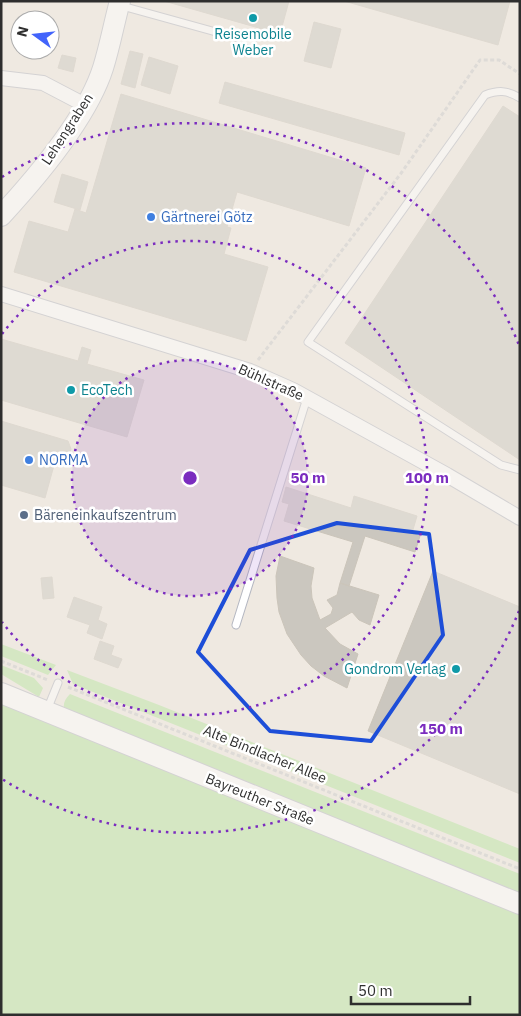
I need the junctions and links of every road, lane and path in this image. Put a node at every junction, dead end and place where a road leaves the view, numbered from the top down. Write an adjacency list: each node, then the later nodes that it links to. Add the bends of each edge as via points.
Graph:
1 (119, 3): 2 (lane); 6 (main road, Lehengraben, via 102,70)
2 (252, 42)
3 (520, 74): 9 (path, via 499,60 480,60 402,172)
4 (1, 78): 6 (street, via 43,84)
5 (520, 98): 11 (lane, via 498,90 485,95 308,342 501,465)
6 (85, 105): 7 (main road, Lehengraben, via 48,161)
7 (1, 216)
8 (1, 294): 9 (street, Bühlstraße)
9 (250, 371): 10 (street, Bühlstraße)
10 (307, 398): 12 (street, Bühlstraße); 13 (lane)
11 (520, 470)
12 (520, 518)
13 (236, 625)
14 (1, 661): 15 (path, Alte Bindlacher Allee)
15 (58, 683): 17 (lane); 18 (path, Alte Bindlacher Allee)
16 (1, 693): 17 (main road, Bayreuther Straße)
17 (46, 712): 19 (main road, Bayreuther Straße)
18 (520, 869)
19 (520, 904)

